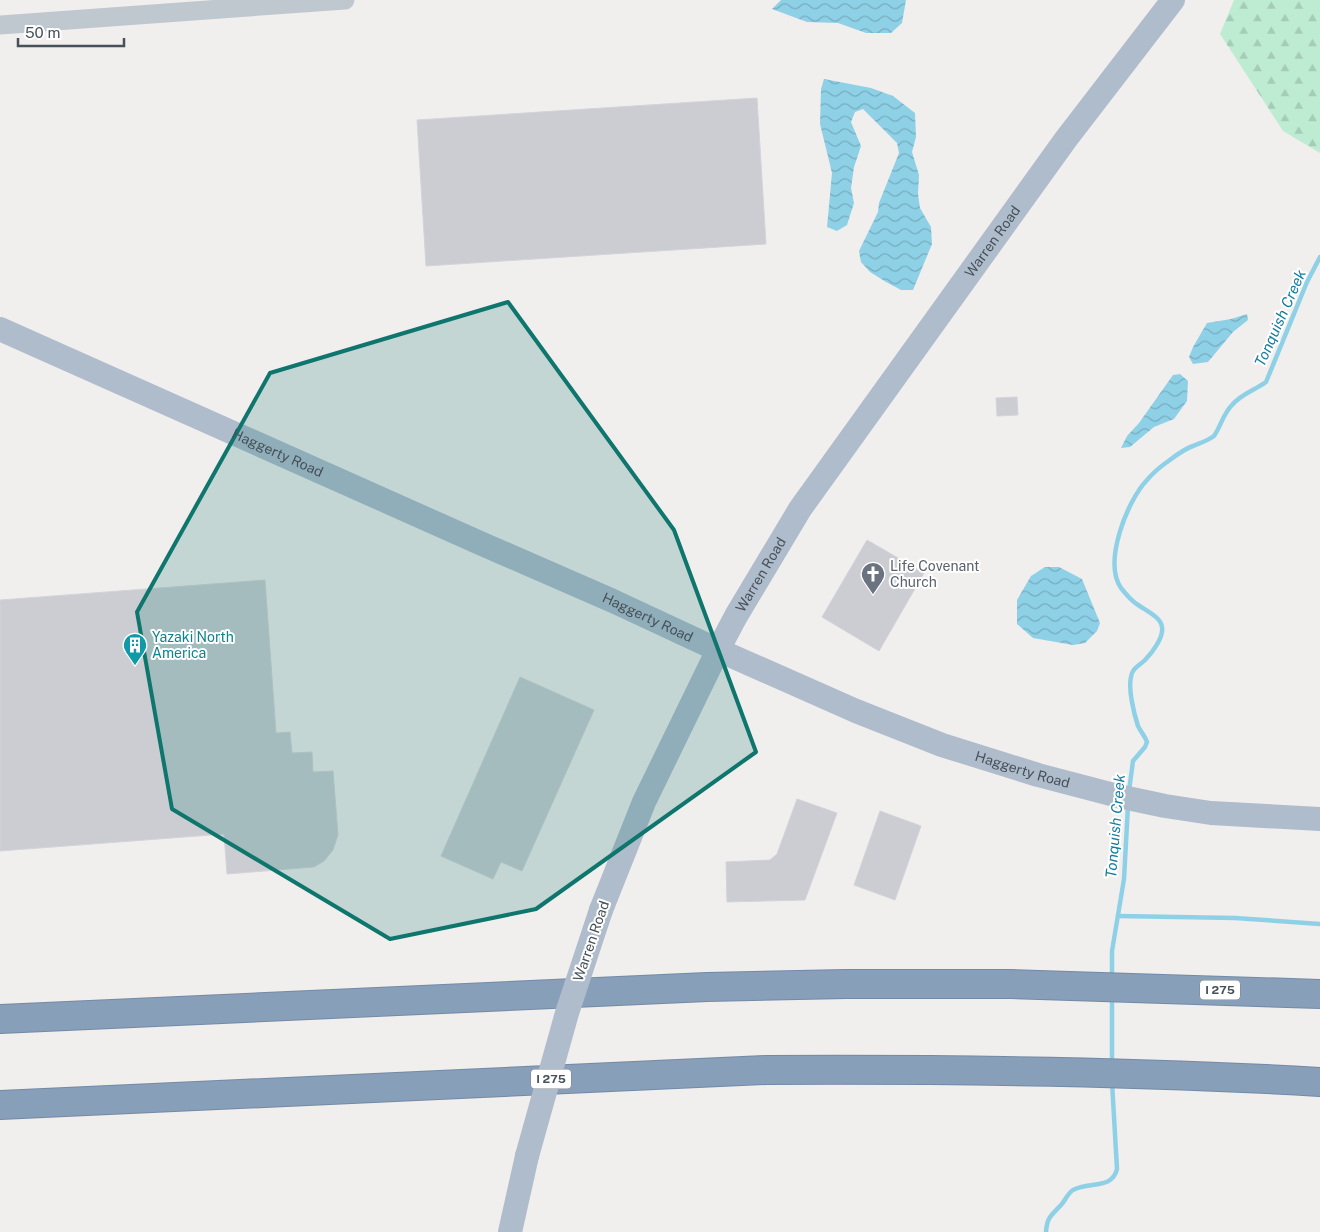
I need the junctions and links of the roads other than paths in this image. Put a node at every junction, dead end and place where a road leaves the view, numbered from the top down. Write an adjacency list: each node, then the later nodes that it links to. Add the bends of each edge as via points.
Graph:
1 (345, 0): 3 (street)
2 (1173, 0): 5 (main road, Warren Road, via 1066,139 813,491)
3 (0, 25)
4 (0, 330): 5 (main road, Haggerty Road)
5 (718, 650): 6 (main road, Haggerty Road, via 856,711 942,745 1019,770 1128,799 1212,812); 11 (main road, Warren Road, bridge, via 644,802 601,910 567,1013 527,1156)
6 (1320, 819)
7 (1320, 994): 8 (highway, I 275, via 1112,986 846,984 707,987)
8 (0, 1019)
9 (1320, 1082): 10 (highway, I 275, via 1114,1073 766,1070)
10 (0, 1105)
11 (510, 1232)

